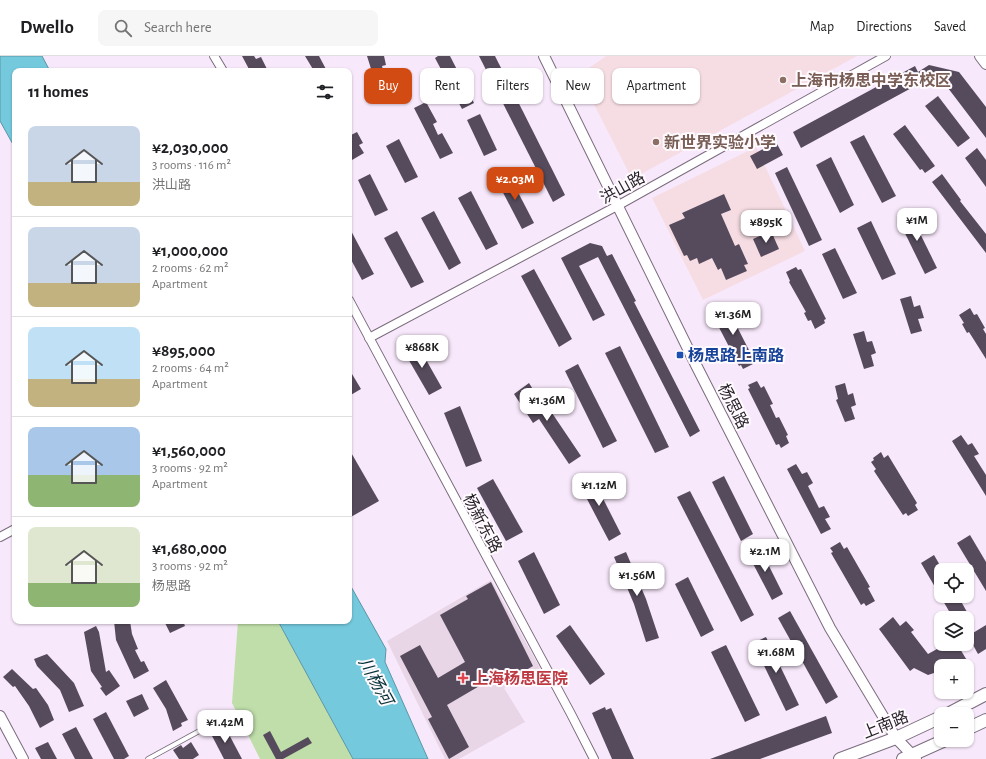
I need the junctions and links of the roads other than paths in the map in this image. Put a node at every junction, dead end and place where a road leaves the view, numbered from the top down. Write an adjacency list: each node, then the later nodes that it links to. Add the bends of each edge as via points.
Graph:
1 (214, 56): 6 (street)
2 (544, 56): 7 (street, 杨思路)
3 (886, 56): 7 (street, 洪山路)
4 (980, 56): 5 (street)
5 (986, 64)
6 (221, 68)
7 (617, 206): 9 (street, 洪山路); 19 (street, 杨思路, via 830,628)
8 (352, 306): 9 (street, 杨新东路)
9 (369, 338): 24 (street, 杨新东路)
10 (12, 531): 11 (street)
11 (0, 537)
12 (986, 694): 13 (main road)
13 (961, 707)
14 (0, 716): 22 (street)
15 (934, 720): 19 (main road, 上南路)
16 (986, 720): 17 (main road)
17 (974, 726)
18 (203, 729): 23 (lane)
19 (896, 738): 21 (street, 杨思路); 25 (main road, 上南路)
20 (934, 746): 21 (main road)
21 (910, 758)
22 (23, 759)
23 (148, 759)
24 (594, 759)
25 (840, 759)

